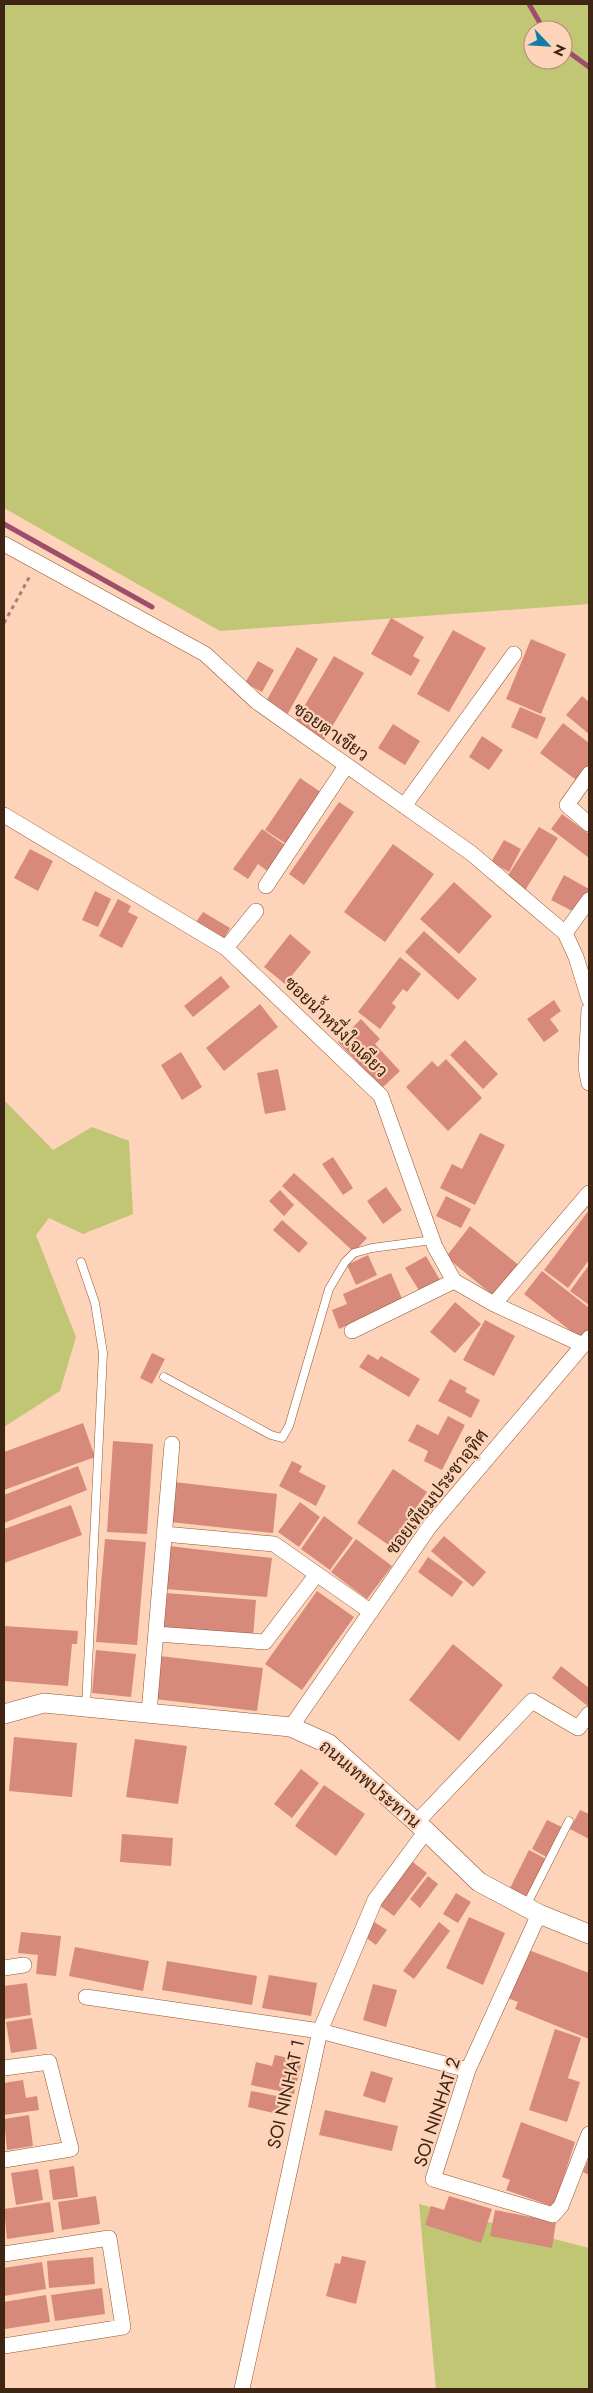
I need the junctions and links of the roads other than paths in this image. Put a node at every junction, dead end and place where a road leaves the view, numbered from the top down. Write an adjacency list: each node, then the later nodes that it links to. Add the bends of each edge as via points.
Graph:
1 (4, 544): 3 (street, ซอยตาเขียว, via 205,654 257,702)
2 (514, 654): 5 (street)
3 (346, 766): 5 (street, ซอยตาเขียว); 8 (street)
4 (589, 774): 7 (street, via 567,805)
5 (404, 806): 11 (street, ซอยตาเขียว, via 471,852)
6 (4, 815): 12 (street, ซอยน้ำหนึ่งใจเดียว)
7 (589, 824)
8 (266, 886)
9 (589, 900): 11 (street)
10 (256, 911): 12 (street)
11 (565, 933): 13 (street, ซอยตาเขียว)
12 (226, 948): 18 (street, ซอยน้ำหนึ่งใจเดียว, via 381,1096)
13 (589, 999)
14 (589, 1010): 15 (street)
15 (589, 1033): 16 (street, via 586,1068)
16 (589, 1083)
17 (589, 1193): 21 (street)
18 (433, 1240): 20 (street, ซอยน้ำหนึ่งใจเดียว); 24 (lane, via 372,1248 354,1253 344,1262 329,1289 290,1426 282,1438)
19 (81, 1262): 30 (lane, via 95,1302 103,1353)
20 (454, 1281): 21 (street); 22 (street)
21 (494, 1304): 23 (street)
22 (352, 1331)
23 (586, 1341): 28 (street, ซอยเทียมประชาอุทิศ, via 430,1526)
24 (164, 1377)
25 (172, 1444): 26 (street)
26 (164, 1534): 27 (street, via 274,1544); 29 (street)
27 (318, 1574): 28 (street); 29 (street, via 265,1642)
28 (371, 1612): 34 (street, ซอยเทียมประชาอุทิศ)
29 (156, 1634): 31 (street)
30 (86, 1707): 31 (street, ถนนเทพประทาน); 32 (street, ถนนเทพประทาน, via 44,1703)
31 (149, 1713): 34 (street, ถนนเทพประทาน)
32 (4, 1714)
33 (589, 1714): 35 (street)
34 (291, 1727): 37 (street, ถนนเทพประทาน, via 328,1744)
35 (583, 1732): 37 (street, SOI NINHAT 1, via 532,1701)
36 (569, 1821): 38 (lane)
37 (421, 1827): 38 (street, ถนนเทพประทาน, via 479,1882); 43 (street, SOI NINHAT 1, via 375,1900)
38 (532, 1911): 39 (street, ถนนเทพประทาน); 45 (street, SOI NINHAT 2)
39 (589, 1934)
40 (24, 1965): 41 (street)
41 (4, 1968)
42 (86, 1997): 43 (street)
43 (320, 2031): 45 (street); 50 (street, SOI NINHAT 1)
44 (4, 2068): 47 (street, via 48,2062 71,2149)
45 (468, 2070): 46 (street, SOI NINHAT 2, via 434,2174 435,2181 553,2215 561,2206)
46 (589, 2134)
47 (4, 2160)
48 (4, 2254): 49 (street, via 109,2238 123,2328)
49 (4, 2346)
50 (242, 2389)

